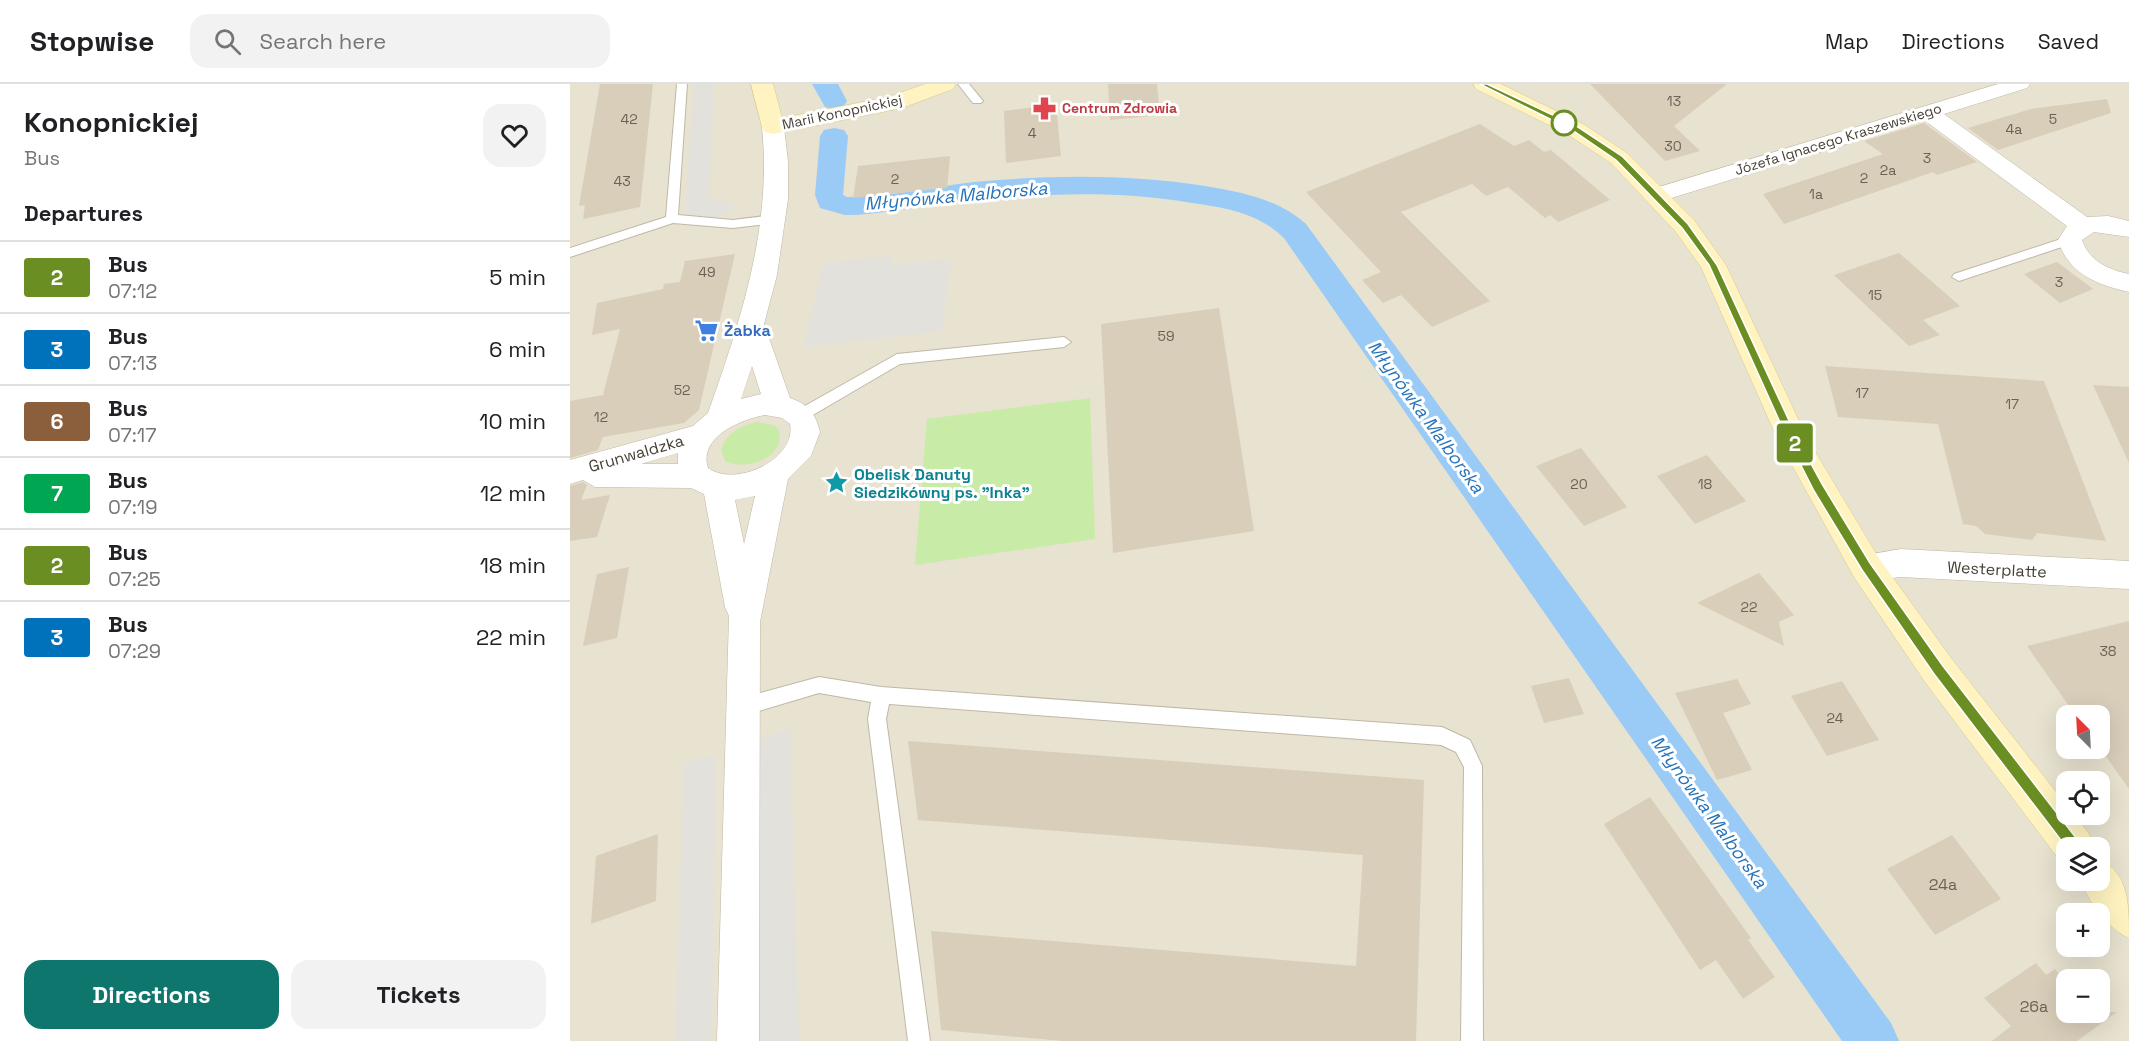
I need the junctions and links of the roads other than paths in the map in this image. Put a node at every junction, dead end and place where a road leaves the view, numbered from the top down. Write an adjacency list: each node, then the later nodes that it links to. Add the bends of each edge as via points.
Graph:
1 (682, 84): 11 (lane)
2 (762, 84): 9 (street)
3 (945, 84): 9 (street, Marii Konopnickiej, via 894,103)
4 (963, 84): 7 (lane)
5 (1484, 84): 10 (street, via 1575,129 1619,158)
6 (2020, 84): 8 (street, Józefa Ignacego Kraszewskiego)
7 (977, 101)
8 (1927, 112): 10 (street, Józefa Ignacego Kraszewskiego); 14 (street)
9 (773, 127): 12 (street, via 777,149)
10 (1657, 195): 25 (street, via 1713,265 1793,440)
11 (672, 219): 12 (lane, via 733,224); 15 (lane)
12 (773, 219): 18 (street)
13 (2126, 226): 14 (street, via 2096,224)
14 (2077, 233): 16 (lane); 17 (street, via 2074,252 2085,264)
15 (570, 253)
16 (1959, 277)
17 (2129, 283)
18 (753, 326): 20 (street); 21 (street)
19 (1064, 342): 20 (lane, via 897,359)
20 (790, 410): 21 (street, via 749,406); 23 (street, via 806,427 805,439 799,452)
21 (711, 427): 22 (street, Grunwaldzka); 24 (street, via 691,456)
22 (570, 474): 24 (street, Grunwaldzka)
23 (774, 476): 24 (street, via 736,489); 27 (street)
24 (706, 482): 27 (street)
25 (1866, 567): 26 (street, Westerplatte, via 1901,563); 30 (street, via 1938,670)
26 (2129, 575)
27 (744, 622): 29 (street)
28 (881, 695): 29 (lane, via 819,685); 34 (lane, via 877,719); 35 (lane, via 1442,736 1463,746 1473,766 1474,789)
29 (742, 707): 33 (street)
30 (2067, 837)
31 (2109, 891): 32 (street)
32 (2129, 917)
33 (738, 1041)
34 (920, 1041)
35 (1472, 1041)

